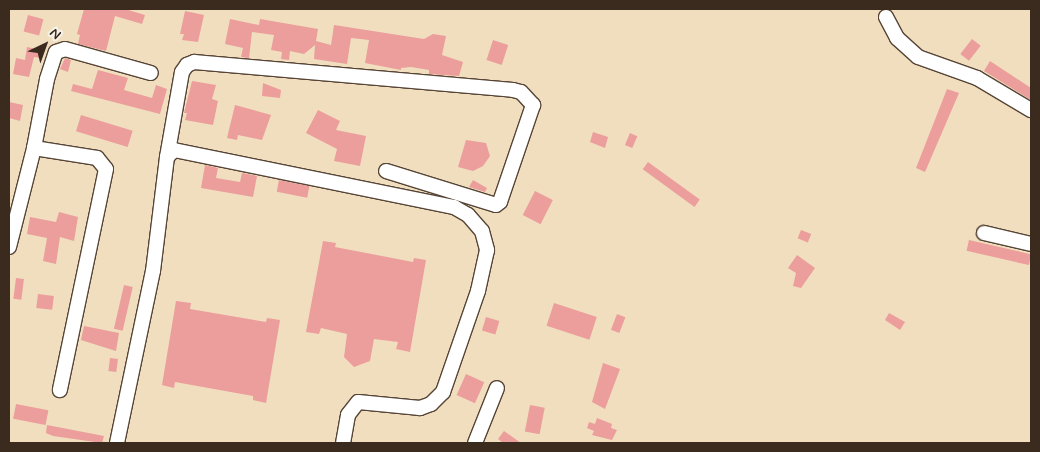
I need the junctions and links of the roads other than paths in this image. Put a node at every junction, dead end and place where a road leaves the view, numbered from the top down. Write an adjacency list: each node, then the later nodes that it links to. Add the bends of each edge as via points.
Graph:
1 (886, 17): 3 (street, via 897,38 918,57 976,78)
2 (151, 72): 4 (street, via 65,49 56,52 46,79)
3 (1031, 110)
4 (34, 148): 9 (street); 11 (street, via 97,158 106,169)
5 (167, 158): 6 (street, via 182,72 186,65 194,62 513,90 521,92 533,105 500,202 496,205); 12 (street, via 153,271); 13 (street, via 174,150 435,203 461,210 482,231 487,250 478,291 443,392 431,404 420,408 358,402 348,415)
6 (386, 170)
7 (984, 232): 8 (street)
8 (1031, 244)
9 (9, 247)
10 (497, 388): 14 (street)
11 (60, 390)
12 (117, 443)
13 (343, 443)
14 (475, 443)

